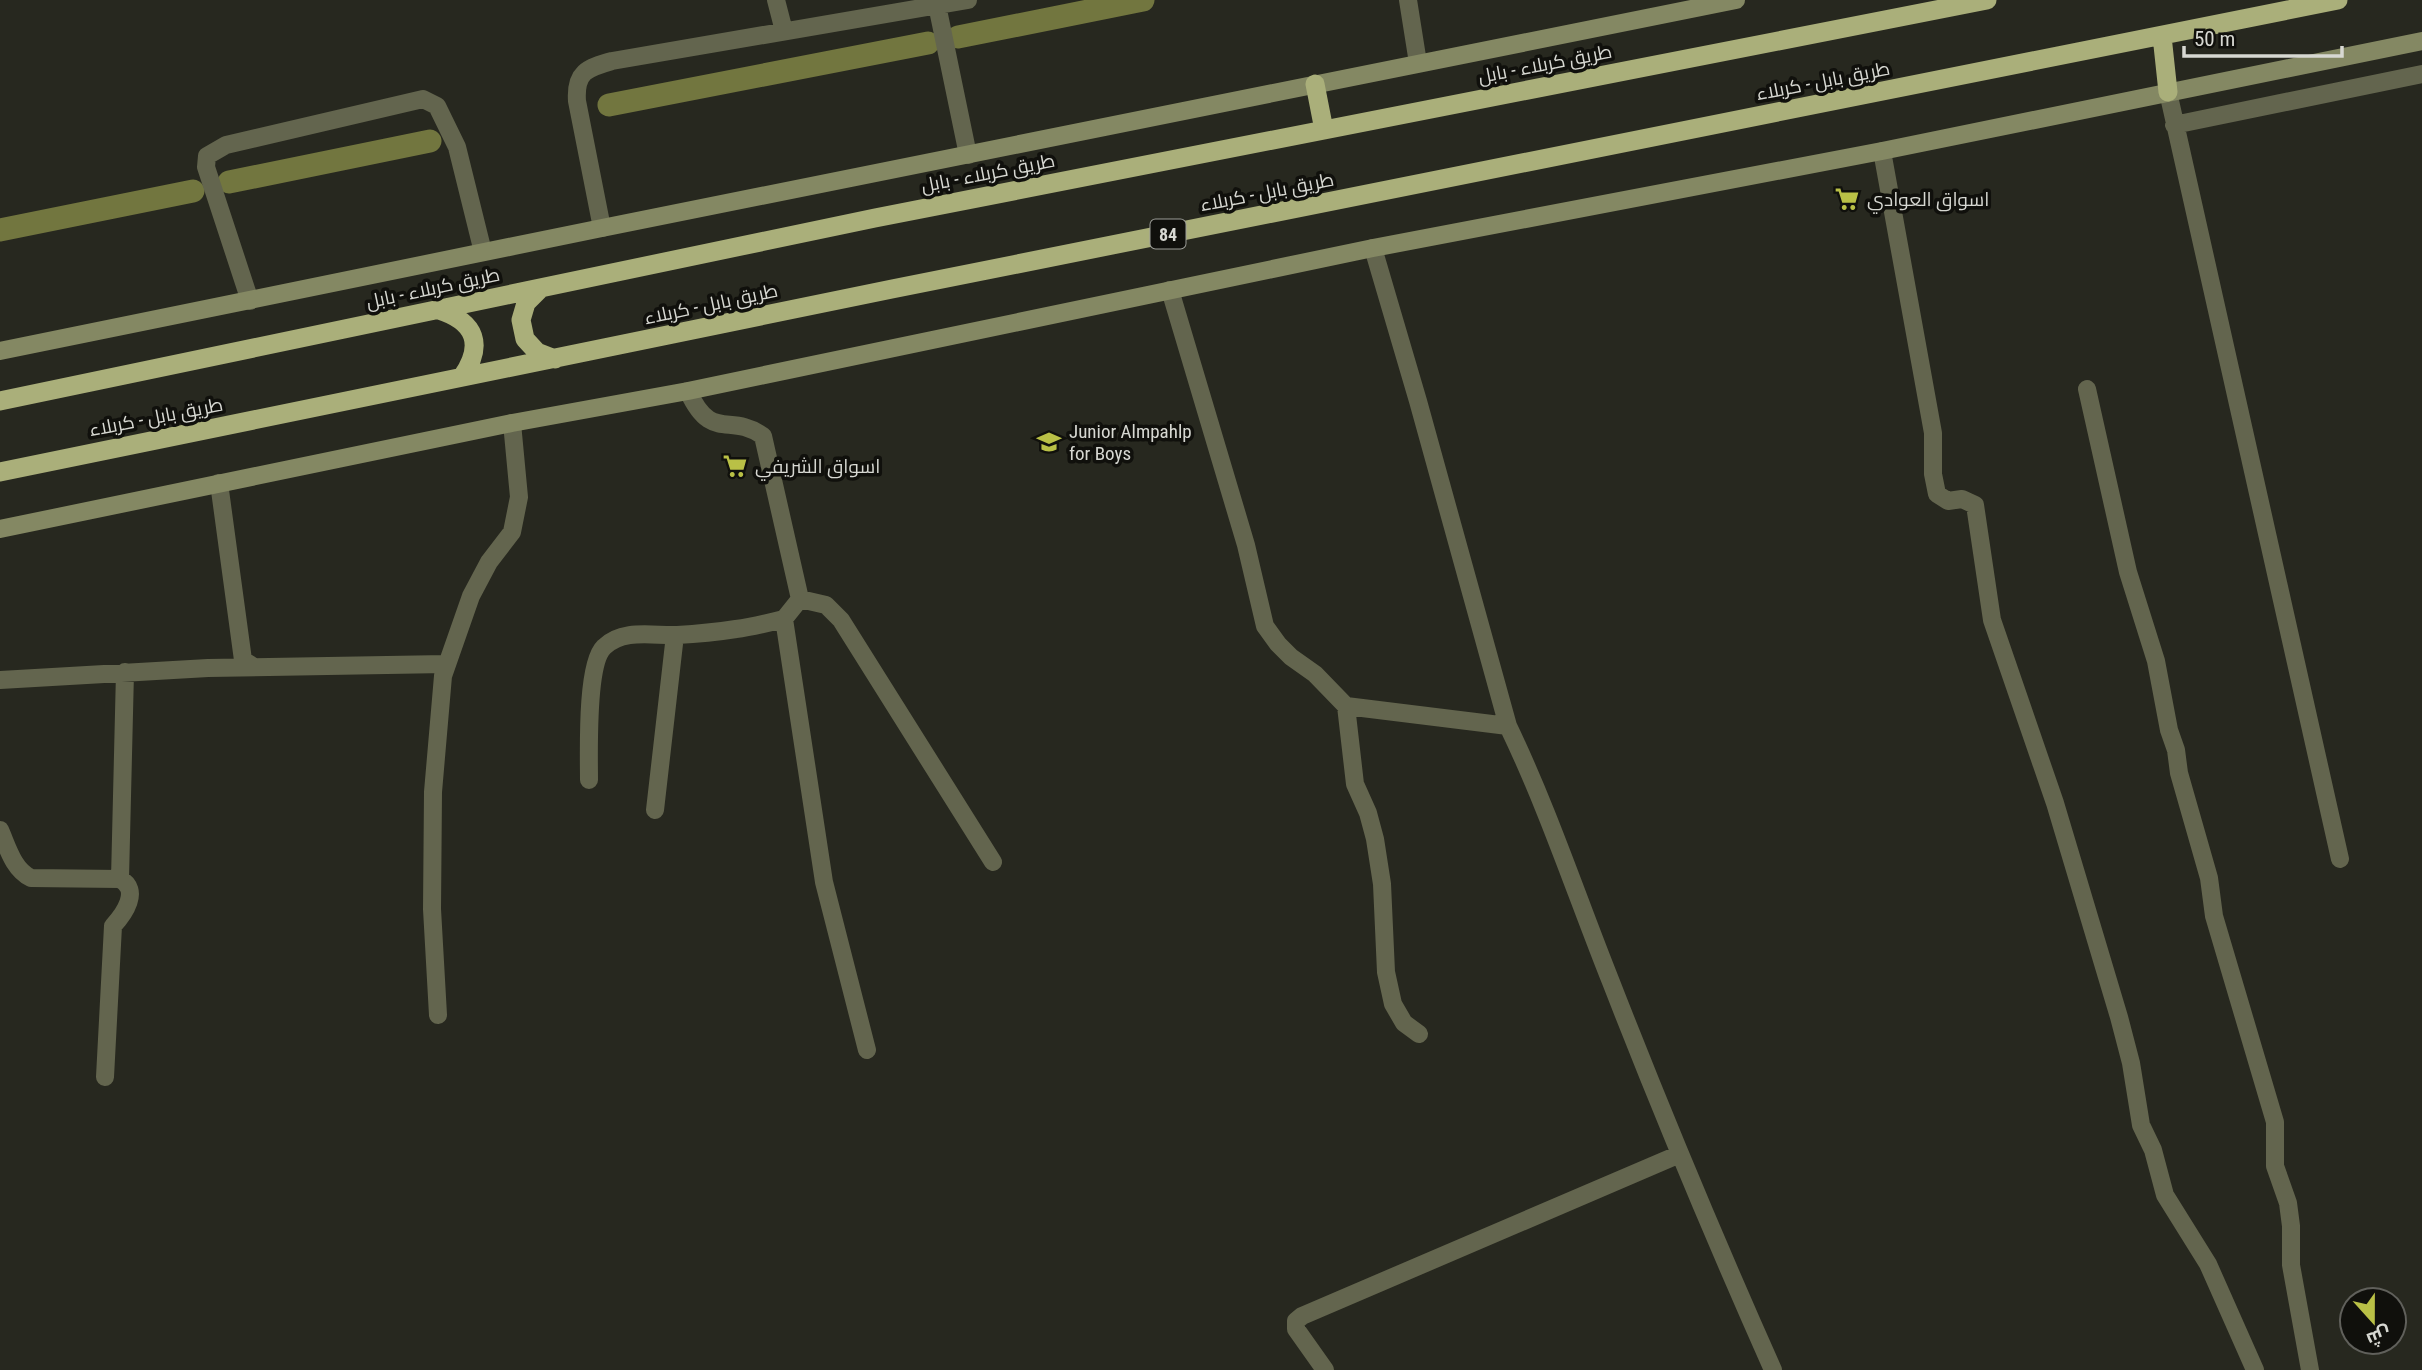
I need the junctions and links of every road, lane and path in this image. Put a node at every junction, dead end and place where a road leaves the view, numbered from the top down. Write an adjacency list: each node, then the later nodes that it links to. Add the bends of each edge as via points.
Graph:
1 (776, 0): 8 (street)
2 (968, 0): 7 (street)
3 (1408, 0): 11 (street)
4 (1736, 0): 11 (main road)
5 (1987, 0): 16 (highway, طريق كربلاء - بابل)
6 (2338, 0): 9 (highway, طريق بابل - كربلاء / 84)
7 (937, 5): 8 (street); 18 (street)
8 (784, 31): 19 (street, via 612,61 594,66 580,77 577,101)
9 (2162, 36): 14 (highway); 27 (highway, طريق بابل - كربلاء / 84)
10 (2422, 41): 14 (main road)
11 (1418, 63): 13 (main road)
12 (2422, 74): 15 (street)
13 (1315, 84): 16 (highway); 18 (main road)
14 (2168, 92): 15 (street); 17 (main road)
15 (2174, 125): 48 (street)
16 (1324, 131): 22 (highway, طريق كربلاء - بابل)
17 (1882, 151): 20 (main road); 58 (street, via 1933,433 1937,494 1948,501 1962,499 1975,505 1992,620 2055,803 2119,1017 2141,1125 2165,1195 2208,1264)
18 (968, 155): 19 (main road)
19 (602, 228): 21 (main road)
20 (1373, 248): 23 (main road); 44 (street)
21 (483, 252): 24 (main road); 24 (street, via 457,147 437,106 423,99 226,145 207,156 206,167)
22 (539, 289): 25 (highway, طريق كربلاء - بابل); 27 (highway, via 526,303 521,320 525,339 537,352)
23 (1170, 290): 30 (main road); 43 (street, via 1246,545 1265,626 1291,657)
24 (250, 301): 26 (main road)
25 (439, 310): 28 (highway, via 463,321 475,344 472,362); 31 (highway, طريق كربلاء - بابل)
26 (0, 351)
27 (555, 359): 28 (highway, طريق بابل - كربلاء / 84)
28 (462, 377): 33 (highway, طريق بابل - كربلاء / 84)
29 (2087, 388): 59 (street, via 2128,572 2156,661 2179,773 2209,878 2214,916 2275,1122 2275,1166 2288,1203 2291,1265)
30 (688, 391): 32 (main road); 36 (street, via 697,410 714,424 751,428 763,436)
31 (0, 401)
32 (512, 423): 34 (main road); 39 (street, via 519,497 512,532 471,596)
33 (0, 472)
34 (219, 483): 35 (main road); 40 (street, via 243,660)
35 (0, 529)
36 (800, 600): 37 (street); 49 (street, via 827,605 841,620)
37 (784, 619): 38 (street, via 735,630); 53 (street, via 824,882)
38 (675, 635): 45 (street, via 642,633 604,647 591,698); 46 (street)
39 (446, 664): 40 (street); 51 (street, via 433,792 432,909)
40 (254, 667): 41 (street)
41 (125, 672): 42 (street); 50 (street)
42 (0, 680)
43 (1346, 706): 44 (street); 52 (street, via 1355,784 1375,839 1393,1004 1404,1023)
44 (1508, 726): 55 (street, via 1530,771)
45 (589, 780)
46 (655, 810)
47 (0, 830): 50 (street, via 15,864 31,878)
48 (2340, 859)
49 (993, 862)
50 (120, 879): 54 (street, via 131,892 126,911 113,926)
51 (438, 1015)
52 (1419, 1034)
53 (867, 1050)
54 (105, 1077)
55 (1680, 1154): 56 (street, via 1302,1316 1296,1329); 57 (street)
56 (1325, 1370)
57 (1773, 1370)
58 (2255, 1370)
59 (2310, 1370)

